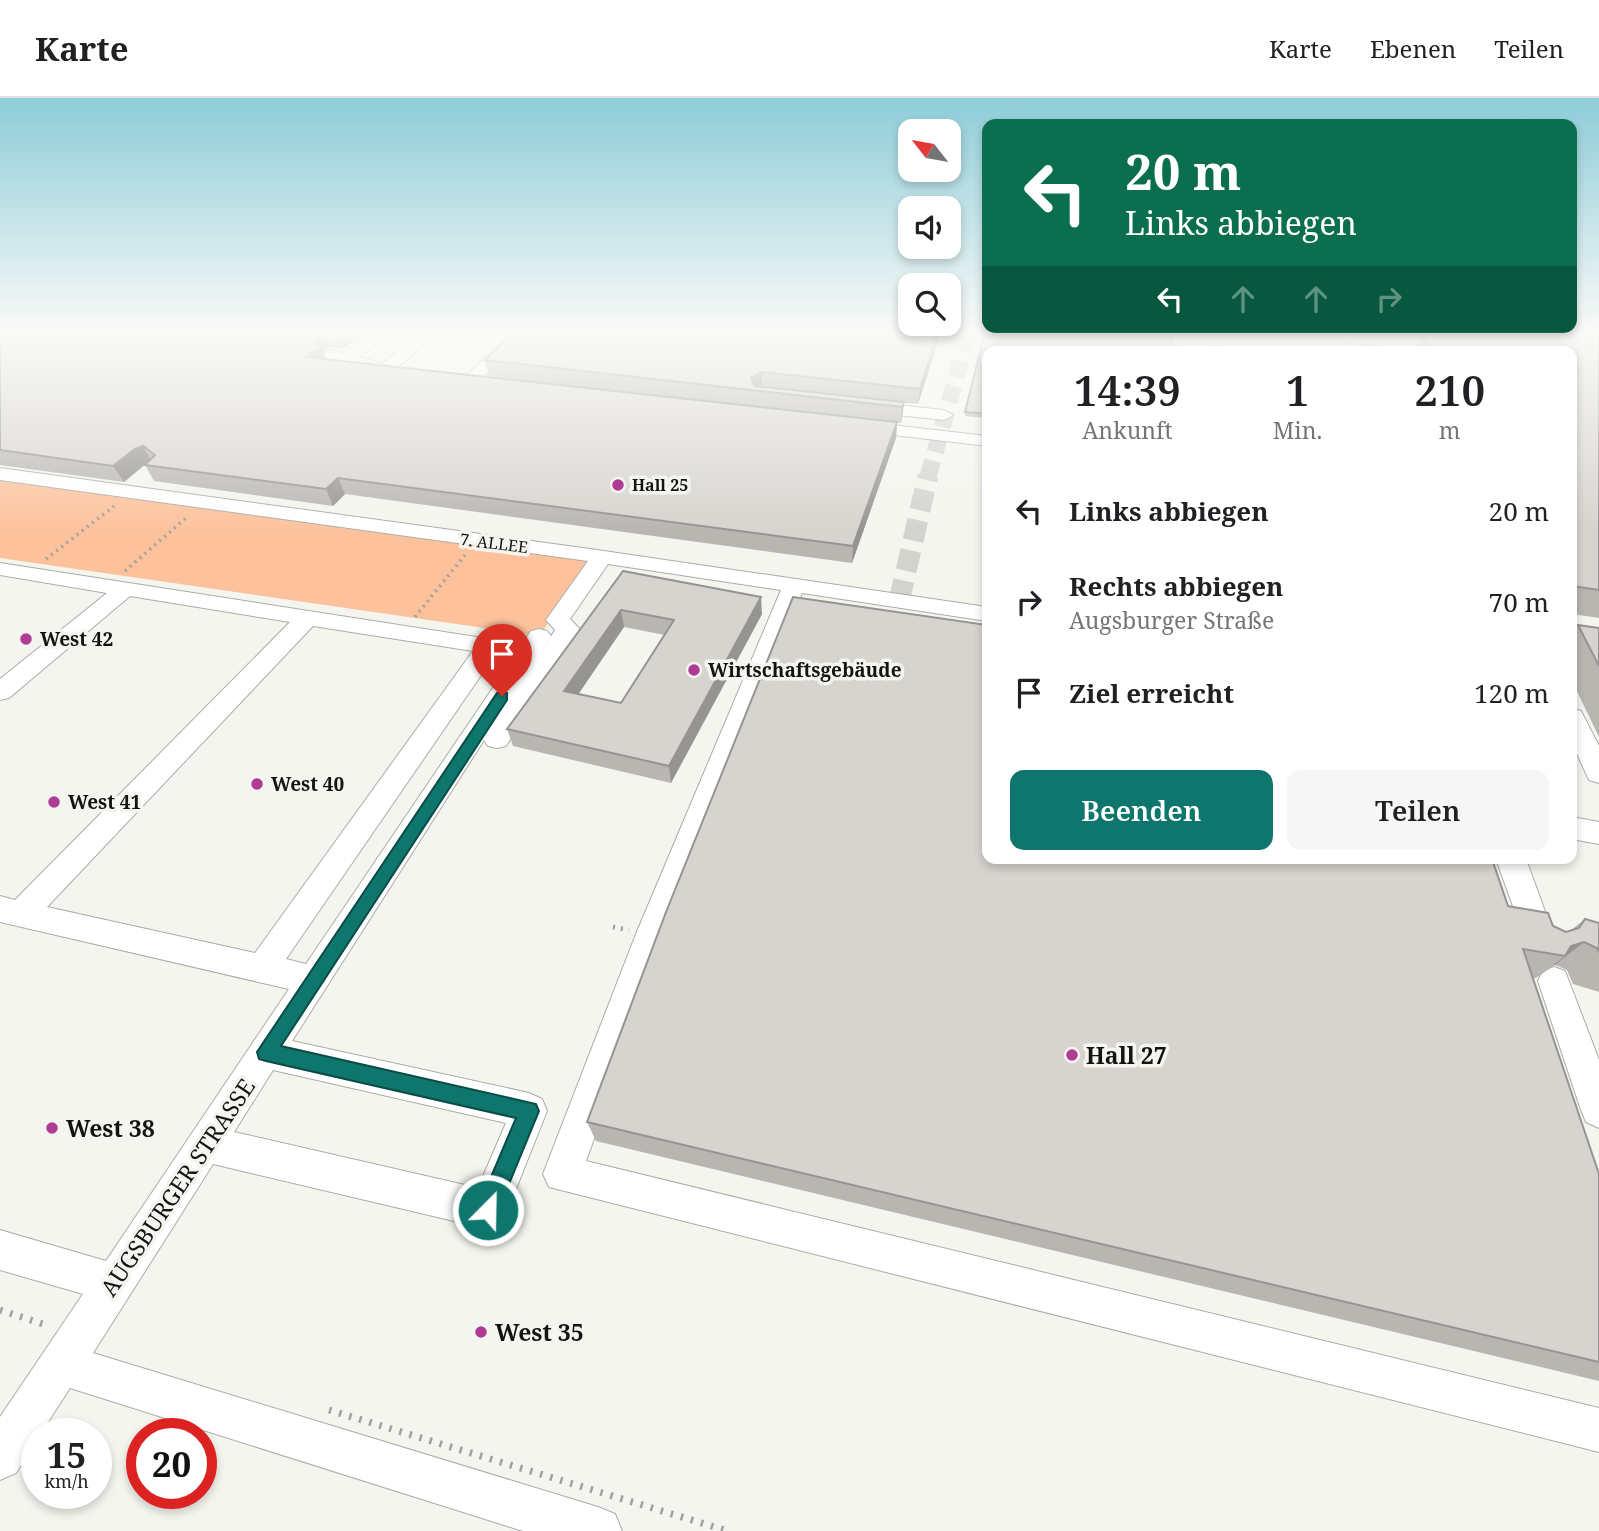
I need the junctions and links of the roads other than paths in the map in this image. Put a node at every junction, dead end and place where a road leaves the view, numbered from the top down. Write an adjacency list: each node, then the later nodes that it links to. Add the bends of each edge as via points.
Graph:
1 (847, 405): 2 (lane)
2 (944, 415)
3 (842, 424): 4 (lane)
4 (982, 440)
5 (0, 474): 6 (lane, 7. ALLEE, via 137,485 203,503)
6 (602, 557): 8 (lane, 7. ALLEE); 15 (lane, via 557,620 568,629)
7 (0, 569): 9 (lane)
8 (794, 585): 10 (lane, 7. ALLEE); 31 (lane, via 652,934 562,1174)
9 (116, 587): 11 (lane); 13 (lane)
10 (982, 613)
11 (307, 617): 12 (lane); 20 (lane)
12 (490, 645): 22 (lane); 23 (lane, AUGSBURGER STRASSE, via 535,645)
13 (0, 692)
14 (1577, 728): 16 (lane)
15 (497, 739)
16 (1599, 774)
17 (1577, 829): 18 (lane)
18 (1599, 833)
19 (1513, 864): 21 (lane)
20 (10, 911): 22 (lane)
21 (1539, 939)
22 (262, 968): 23 (lane)
23 (314, 980): 25 (lane, AUGSBURGER STRASSE)
24 (1554, 981): 26 (lane)
25 (266, 1052): 27 (lane, AUGSBURGER STRASSE); 27 (lane, via 529,1111 488,1210)
26 (1599, 1110)
27 (205, 1144): 29 (lane, AUGSBURGER STRASSE)
28 (0, 1250): 29 (lane)
29 (113, 1283): 30 (lane, AUGSBURGER STRASSE)
30 (70, 1349): 32 (lane, AUGSBURGER STRASSE); 33 (lane)
31 (1599, 1430)
32 (0, 1457)
33 (597, 1531)

